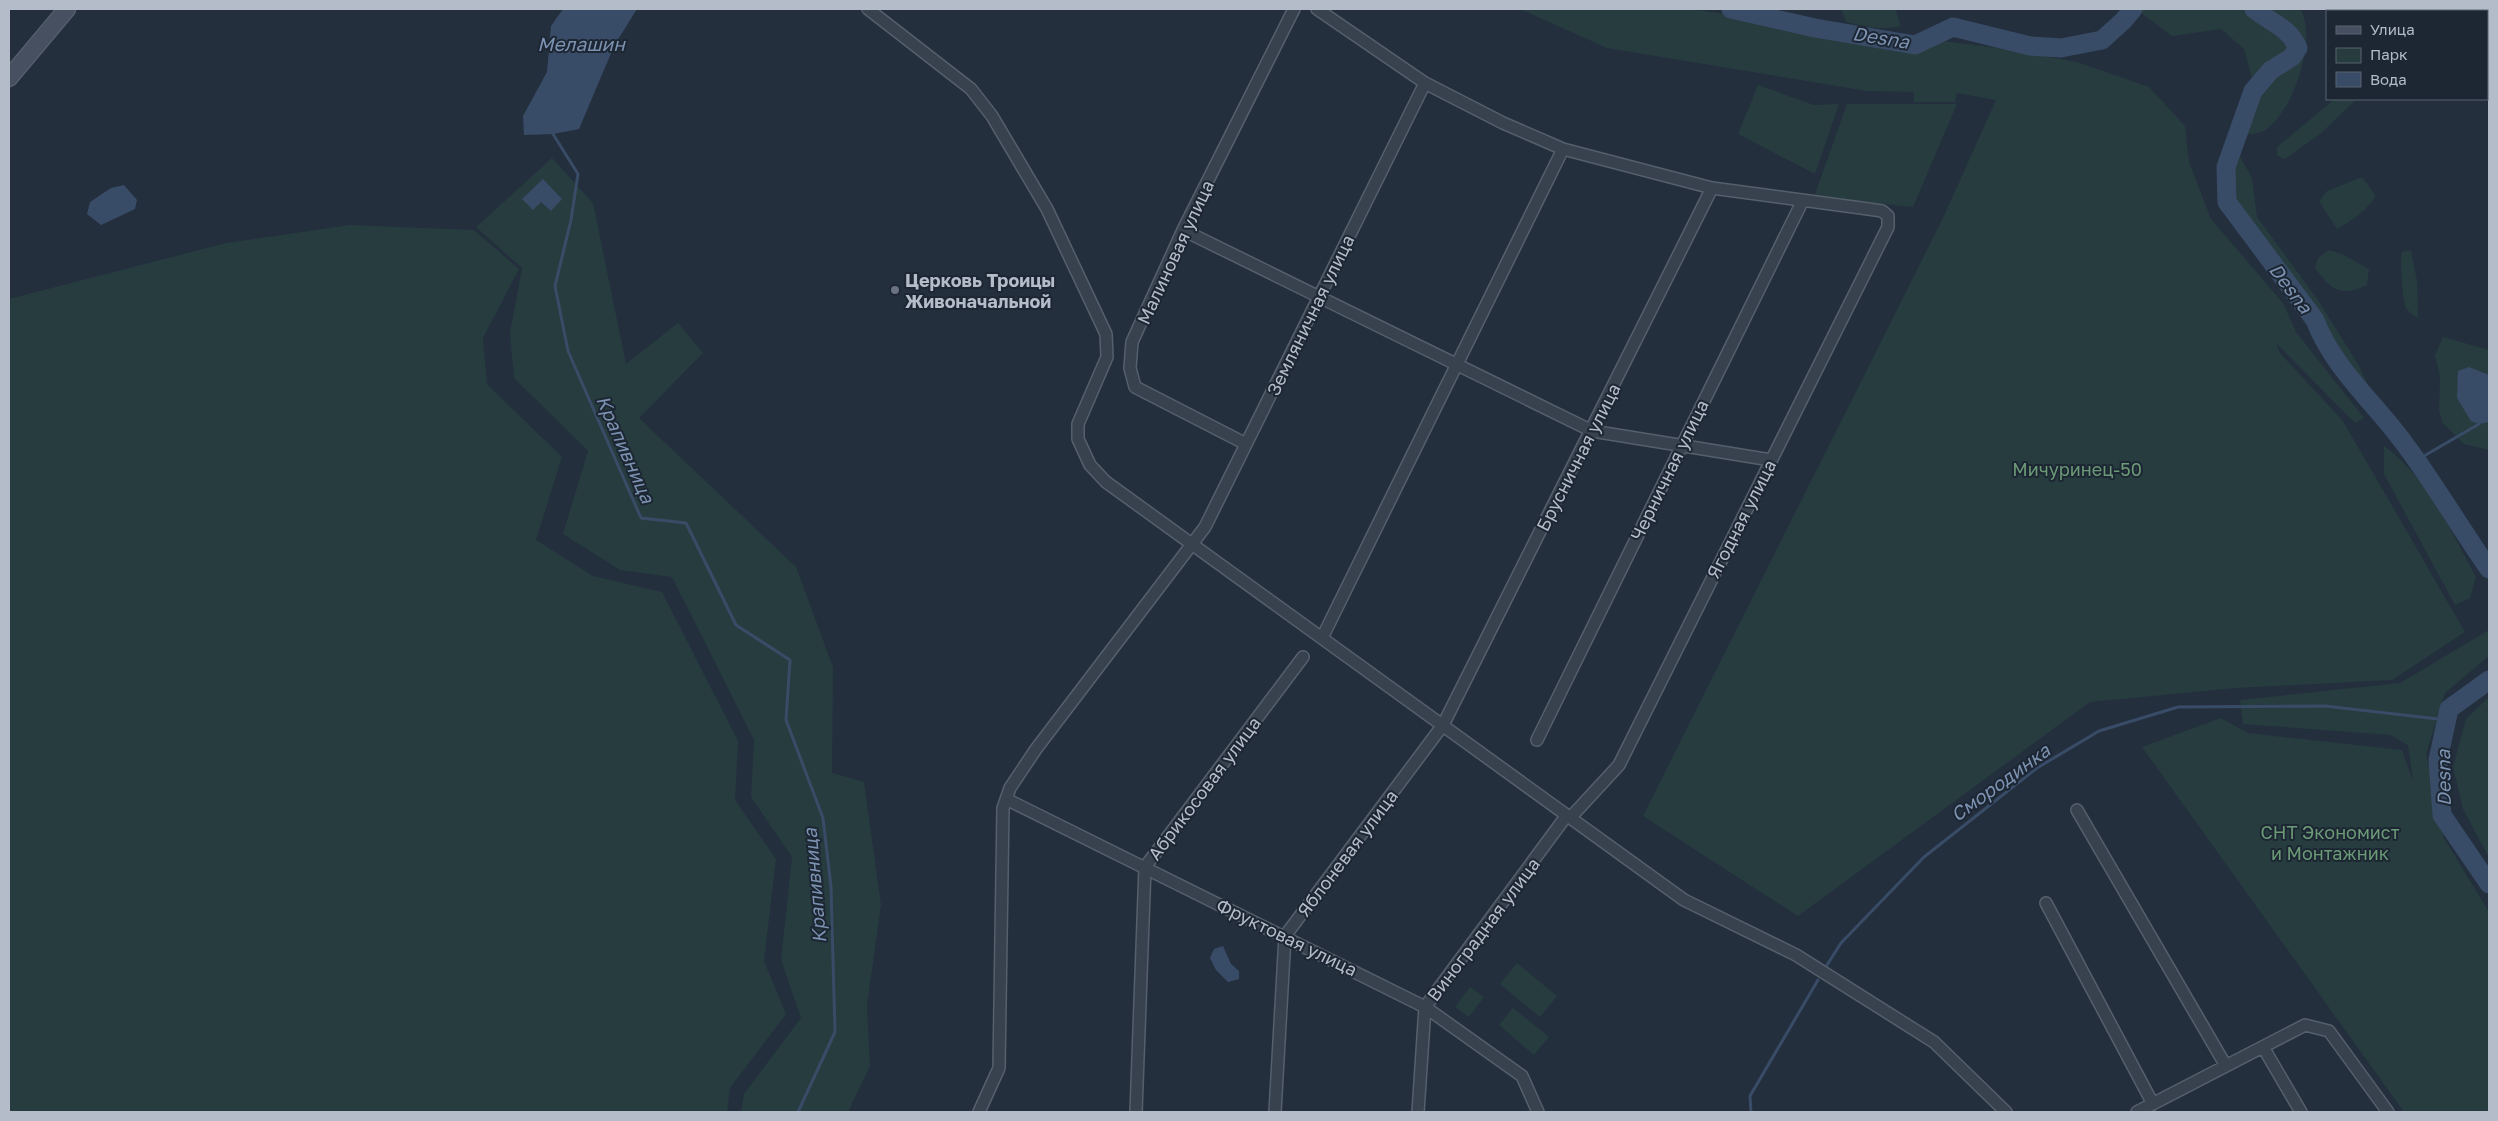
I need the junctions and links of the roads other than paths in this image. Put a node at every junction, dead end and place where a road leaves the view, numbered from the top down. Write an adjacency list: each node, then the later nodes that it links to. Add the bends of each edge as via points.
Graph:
1 (67, 9): 5 (street)
2 (868, 9): 17 (street, via 971,89 992,116 1047,209 1106,334 1107,357 1078,424 1078,439 1090,465 1106,482)
3 (1294, 9): 10 (street, Малиновая улица)
4 (1317, 9): 6 (street)
5 (9, 78)
6 (1425, 83): 7 (street); 11 (street, Земляничная улица)
7 (1563, 149): 8 (street); 12 (street)
8 (1712, 188): 9 (street); 13 (street, Брусничная улица)
9 (1803, 200): 15 (street, Черничная улица); 16 (street, Ягодная улица, via 1882,211 1888,216 1888,227)
10 (1184, 230): 11 (street); 14 (street, Малиновая улица, via 1132,342 1130,368 1135,387)
11 (1319, 297): 12 (street); 14 (street, Земляничная улица)
12 (1457, 365): 13 (street); 18 (street)
13 (1592, 431): 15 (street); 20 (street, Брусничная улица)
14 (1246, 444): 17 (street, Земляничная улица, via 1205,527)
15 (1680, 446): 16 (street); 21 (street, Черничная улица)
16 (1770, 460): 24 (street, Ягодная улица, via 1619,765)
17 (1192, 544): 18 (street); 22 (street, via 1036,749)
18 (1322, 638): 20 (street)
19 (1303, 657): 25 (street, Абрикосовая улица)
20 (1443, 725): 24 (street); 27 (street, Яблоневая улица)
21 (1537, 740)
22 (1006, 799): 25 (street, Фруктовая улица); 32 (street, via 1003,808 999,1068)
23 (2078, 810): 30 (street)
24 (1569, 816): 28 (street, Виноградная улица); 37 (street, via 1684,900 1796,955 1934,1042)
25 (1145, 867): 27 (street, Фруктовая улица); 33 (street, Абрикосовая улица)
26 (2046, 903): 31 (street)
27 (1285, 936): 28 (street, Фруктовая улица); 34 (street)
28 (1425, 1007): 35 (street, Виноградная улица); 36 (street, Фруктовая улица, via 1522,1076)
29 (2262, 1047): 30 (street); 39 (street); 40 (street, via 2306,1025 2329,1031)
30 (2226, 1066): 31 (street)
31 (2153, 1104): 38 (street)
32 (979, 1112)
33 (1136, 1112)
34 (1275, 1112)
35 (1418, 1112)
36 (1538, 1112)
37 (2006, 1112)
38 (2140, 1112)
39 (2301, 1112)
40 (2388, 1112)

